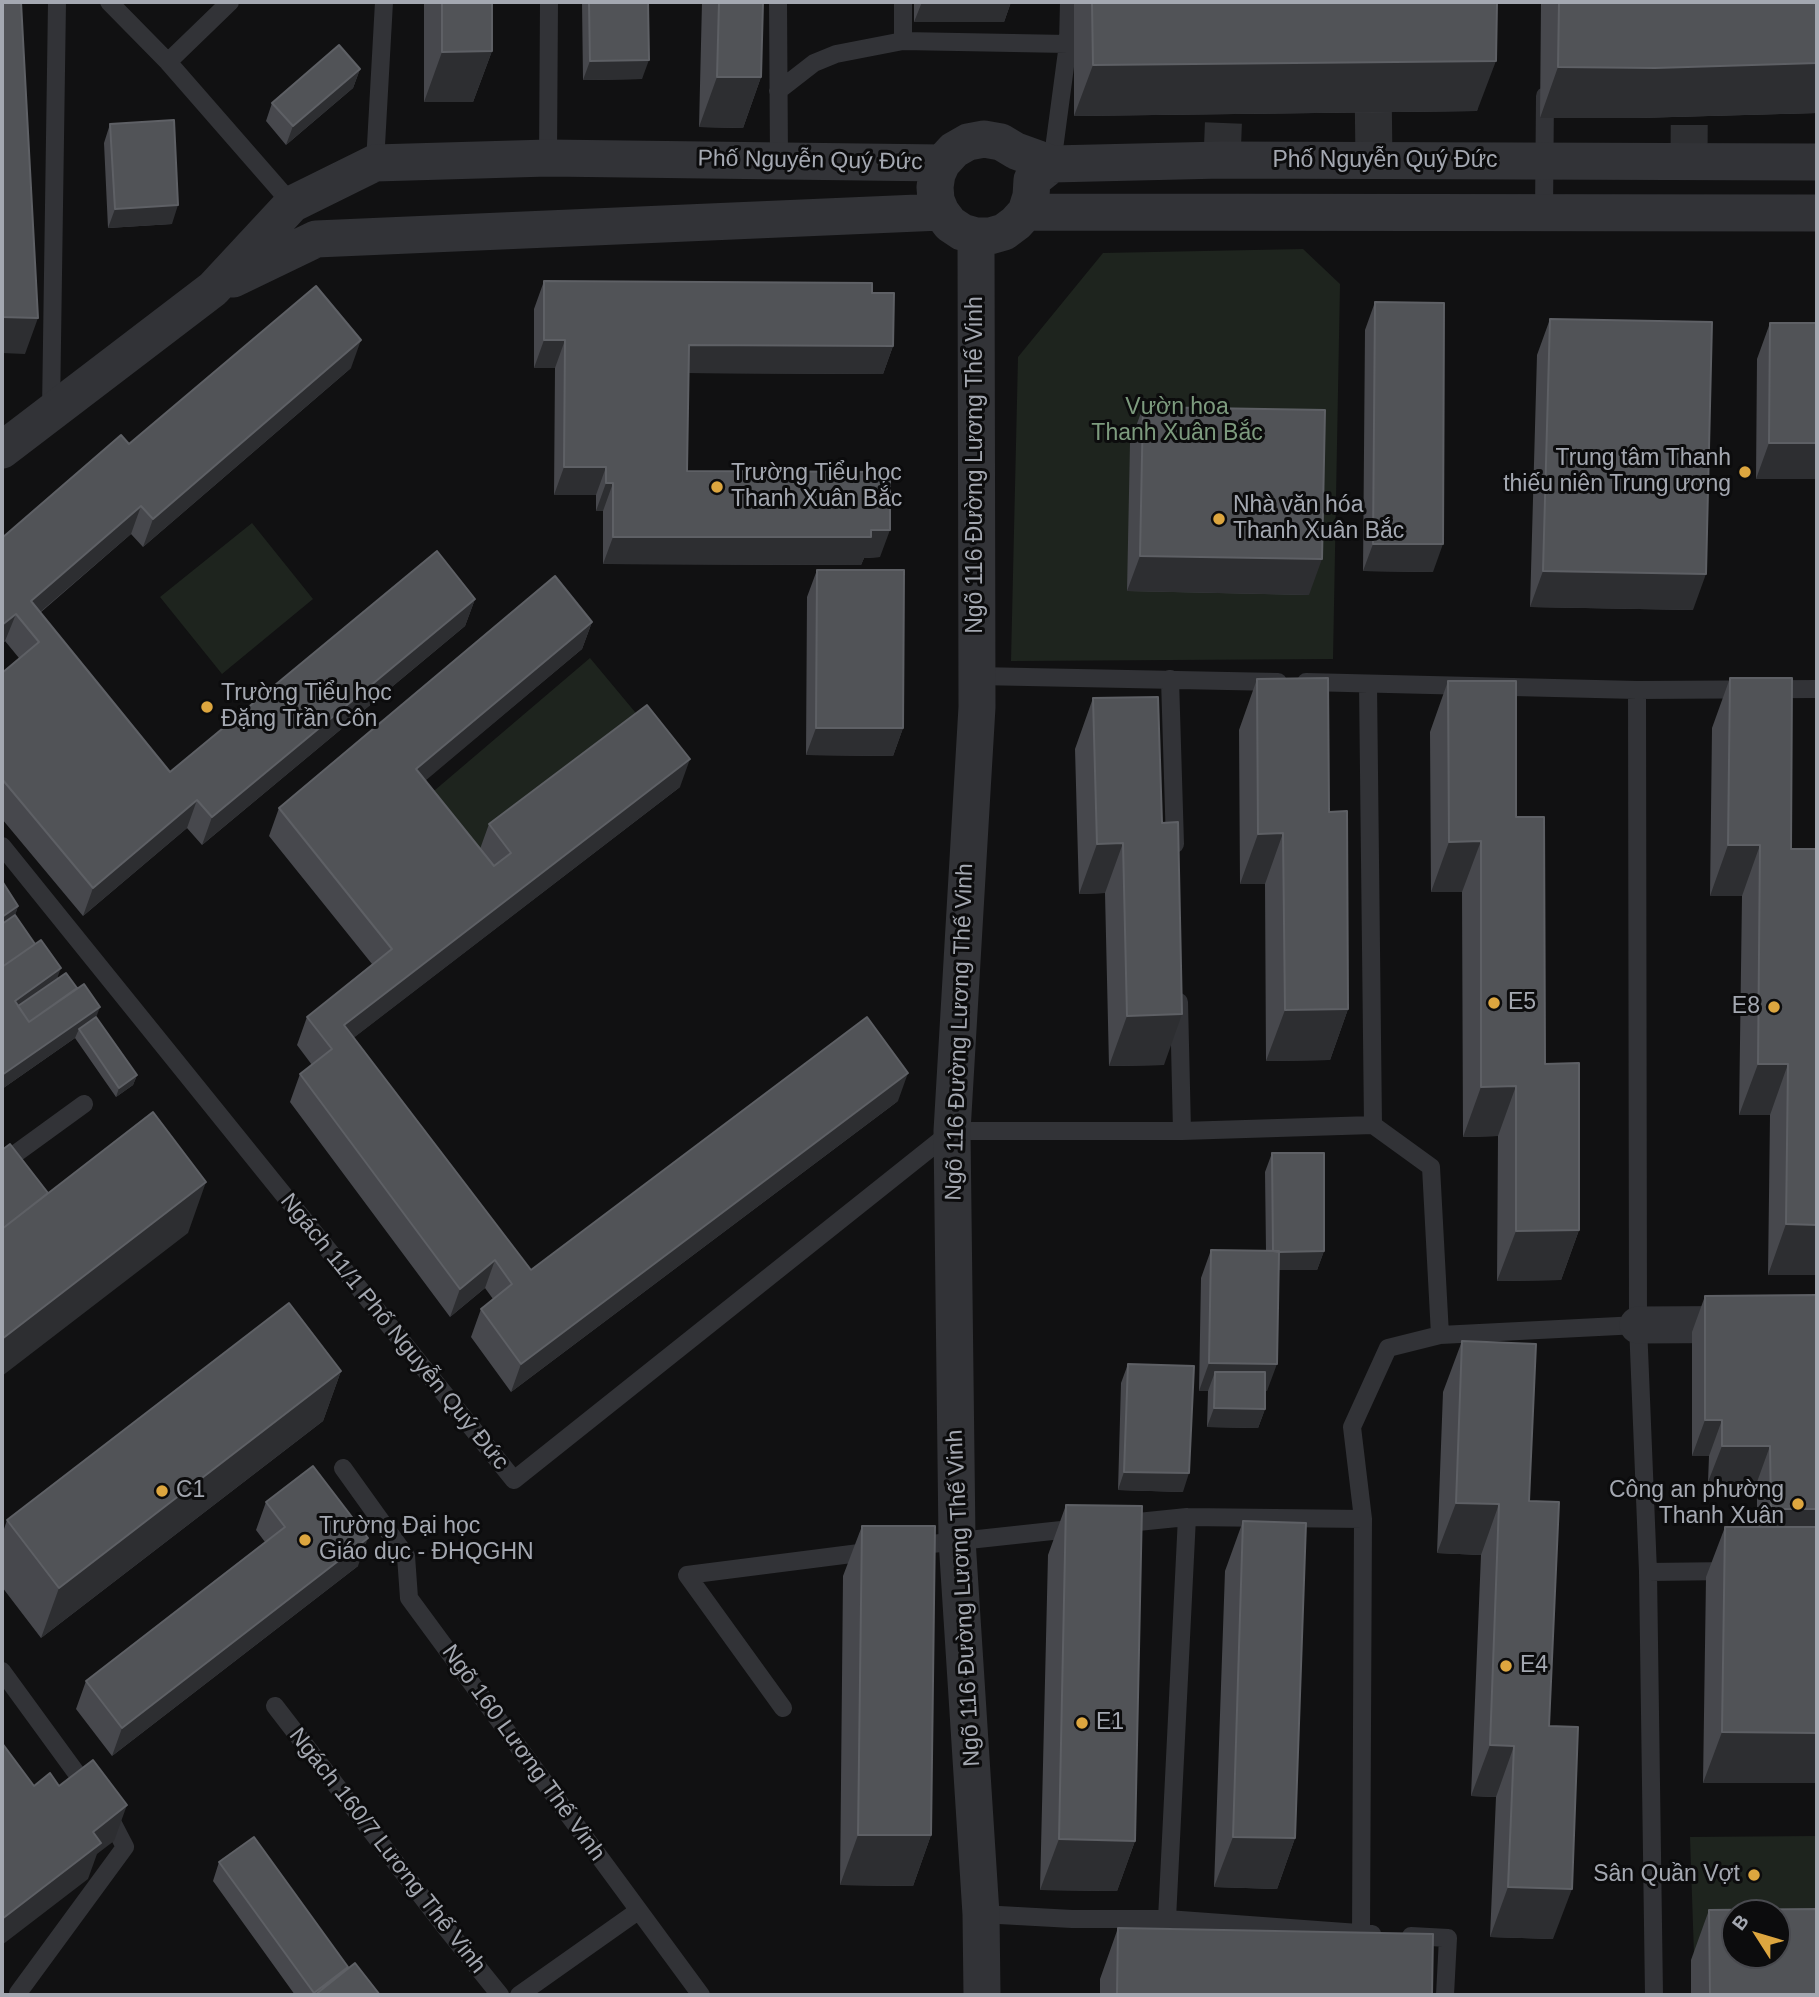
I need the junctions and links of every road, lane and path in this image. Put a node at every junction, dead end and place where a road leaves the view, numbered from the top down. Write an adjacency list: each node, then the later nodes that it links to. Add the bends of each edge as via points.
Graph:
1 (57, 2): 29 (lane)
2 (109, 2): 11 (lane)
3 (230, 2): 11 (lane)
4 (384, 2): 18 (lane)
5 (549, 2): 14 (lane)
6 (778, 2): 13 (lane)
7 (903, 2): 9 (lane)
8 (1069, 2): 10 (lane)
9 (903, 41): 10 (lane); 13 (lane, via 836,54 814,63)
10 (1068, 44): 20 (lane)
11 (168, 62): 21 (lane)
12 (1545, 81): 16 (lane)
13 (778, 91): 15 (lane)
14 (548, 158): 15 (street, Phố Nguyễn Quý Đức); 18 (street, Phố Nguyễn Quý Đức)
15 (779, 160): 19 (street, Phố Nguyễn Quý Đức)
16 (1545, 161): 17 (street, Phố Nguyễn Quý Đức); 20 (street, Phố Nguyễn Quý Đức); 24 (lane)
17 (1817, 162)
18 (375, 163): 21 (street, Phố Nguyễn Quý Đức)
19 (942, 163): 20 (street, Phố Nguyễn Quý Đức, via 968,142 984,139); 22 (street, via 935,187)
20 (1052, 164): 23 (street, via 1032,180)
21 (292, 204): 27 (street); 28 (street, Phố Nguyễn Quý Đức)
22 (941, 212): 26 (street, via 950,224); 27 (street, Phố Nguyễn Quý Đức)
23 (1026, 212): 24 (street); 26 (street, via 1004,232)
24 (1544, 212): 25 (street)
25 (1817, 213)
26 (976, 236): 31 (street, Ngõ 116 Đường Lương Thế Vinh)
27 (316, 239): 28 (street, Phố Nguyễn Quý Đức)
28 (214, 289): 29 (street, Phố Nguyễn Quý Đức)
29 (51, 410): 30 (street, Phố Nguyễn Quý Đức)
30 (2, 450)
31 (977, 676): 32 (lane); 41 (street, Ngõ 116 Đường Lương Thế Vinh)
32 (1170, 679): 33 (lane); 37 (lane)
33 (1368, 684): 34 (lane); 40 (lane)
34 (1637, 690): 35 (lane); 45 (lane)
35 (1817, 690)
36 (2, 846): 41 (lane, Ngách 11/1 Phố Nguyễn Quý Đức, via 514,1480)
37 (1175, 857)
38 (1178, 981): 42 (lane)
39 (83, 1104): 43 (lane, via 11,1157)
40 (1373, 1125): 42 (lane); 46 (lane, via 1431,1167)
41 (952, 1131): 42 (lane); 50 (street, Ngõ 116 Đường Lương Thế Vinh)
42 (1182, 1131)
43 (2, 1158)
44 (1817, 1324): 45 (street)
45 (1639, 1325): 46 (lane); 52 (lane)
46 (1440, 1335): 49 (lane, via 1388,1348 1352,1427)
47 (343, 1468): 56 (lane, Ngõ 160 Lương Thế Vinh, via 406,1556 409,1598)
48 (1187, 1517): 49 (lane); 50 (lane); 58 (lane)
49 (1363, 1519): 59 (lane)
50 (957, 1540): 55 (lane, via 687,1575); 57 (street, Ngõ 116 Đường Lương Thế Vinh)
51 (1752, 1570): 52 (lane)
52 (1648, 1572): 66 (lane)
53 (2, 1671): 60 (lane, via 112,1822 125,1847)
54 (275, 1706): 61 (lane, Ngách 160/7 Lương Thế Vinh)
55 (783, 1708)
56 (638, 1910): 62 (lane); 63 (lane, Ngõ 160 Lương Thế Vinh)
57 (981, 1914): 58 (lane); 64 (street, Ngõ 116 Đường Lương Thế Vinh)
58 (1167, 1919): 59 (lane)
59 (1361, 1934): 65 (lane, via 1448,1938)
60 (14, 1994)
61 (500, 1995)
62 (519, 1995)
63 (701, 1995)
64 (982, 1995)
65 (1445, 1995)
66 (1654, 1995)

